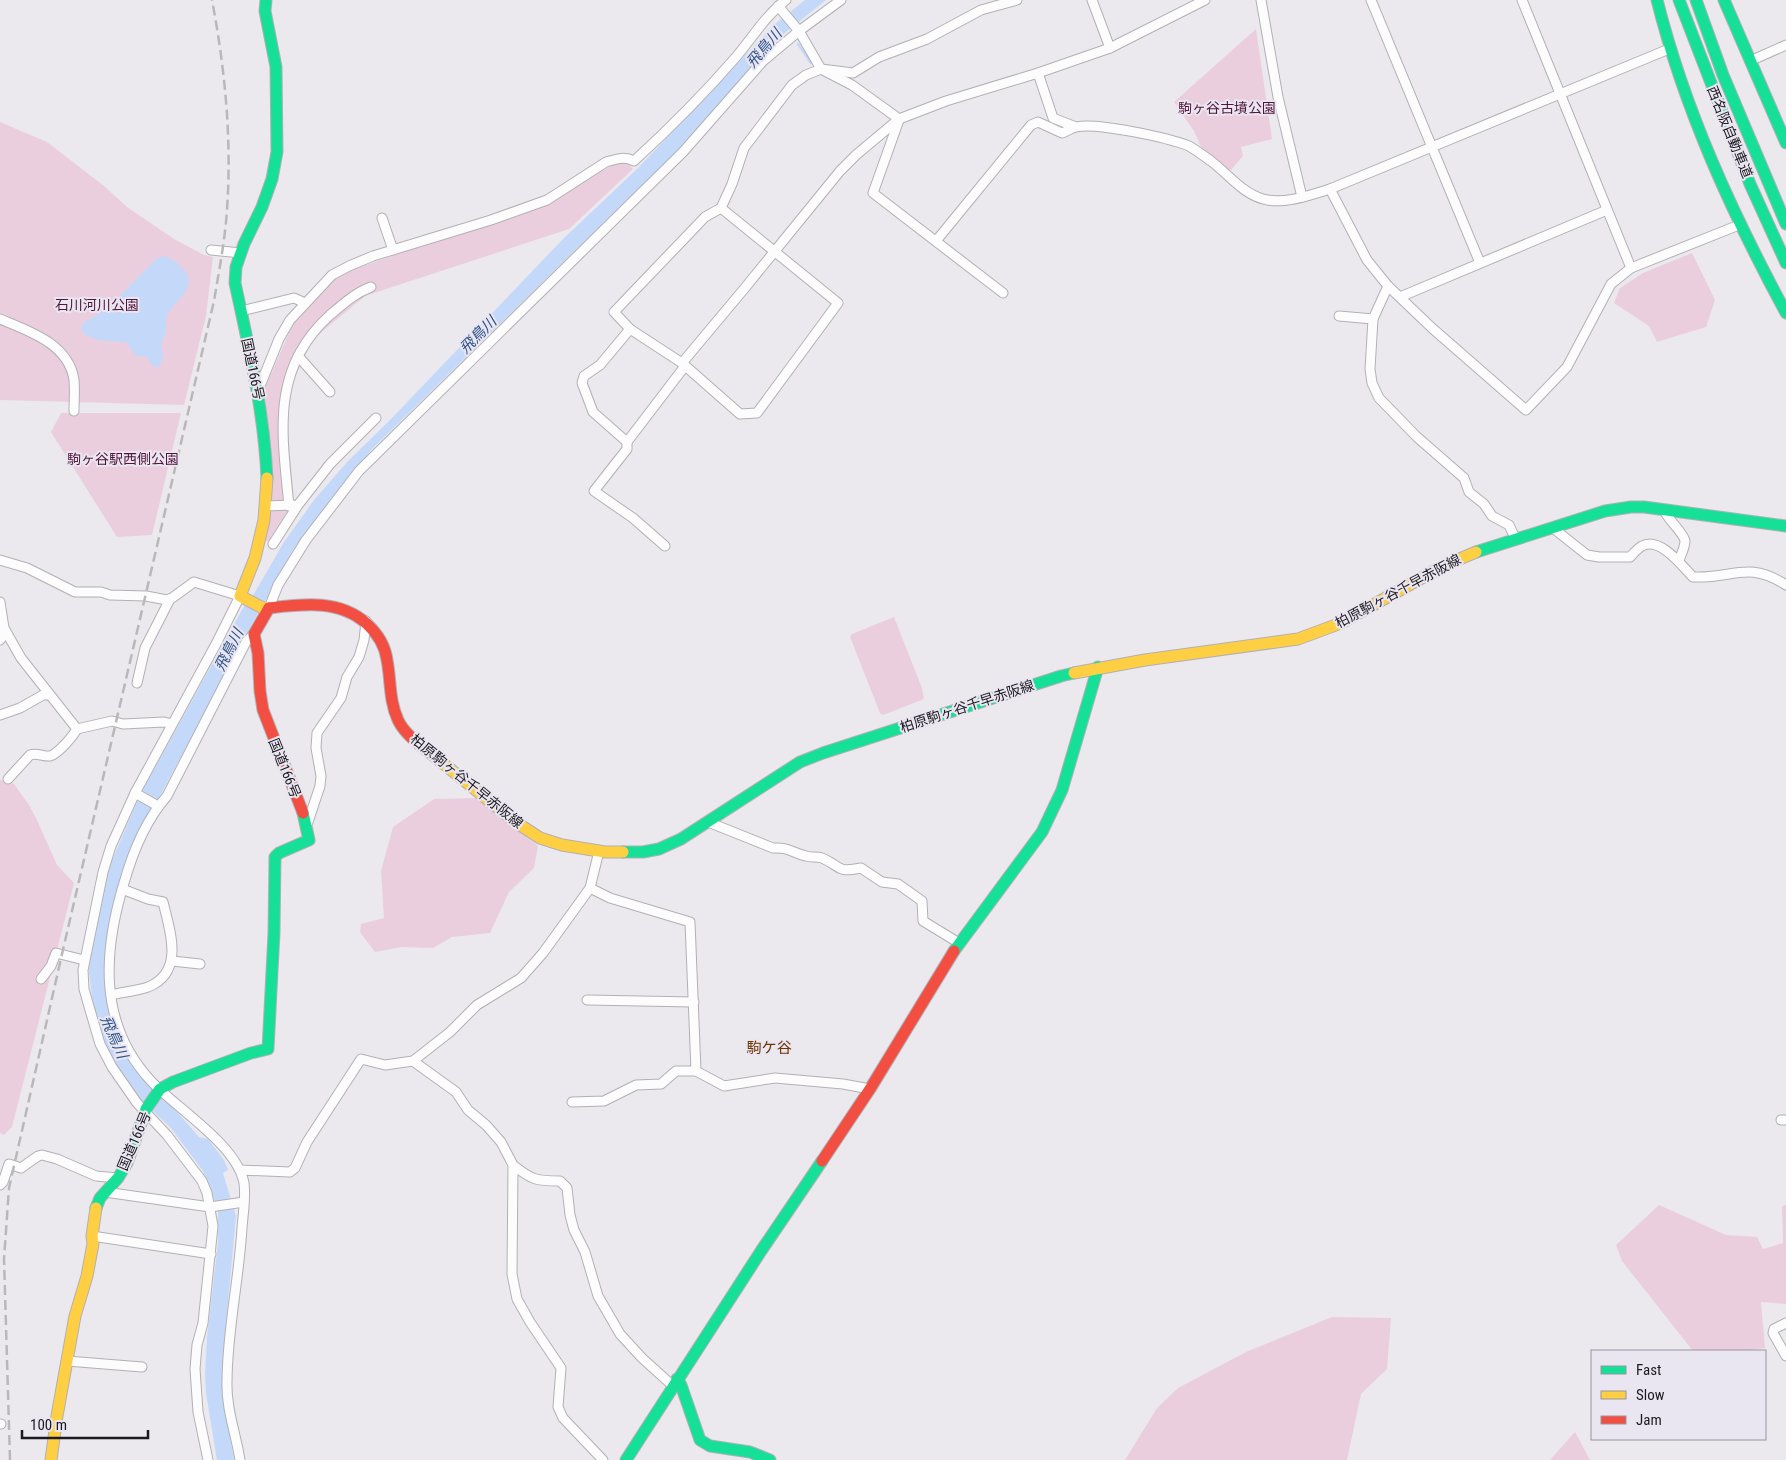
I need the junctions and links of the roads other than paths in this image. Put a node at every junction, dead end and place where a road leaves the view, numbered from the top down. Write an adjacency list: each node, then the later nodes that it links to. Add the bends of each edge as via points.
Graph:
1 (266, 0): 38 (main road, 国道166号, via 276,67 277,152 272,179)
2 (786, 0): 14 (street)
3 (841, 0): 15 (street)
4 (1017, 0): 20 (street, via 980,10 926,39 879,57 853,74)
5 (1092, 0): 17 (street)
6 (1205, 0): 17 (street)
7 (1261, 0): 28 (street, via 1278,97)
8 (1371, 0): 26 (street)
9 (1522, 0): 22 (street)
10 (1657, 0): 18 (main road)
11 (1679, 0): 40 (main road, 西名阪自動車道, via 1750,184)
12 (1696, 0): 32 (main road, 西名阪自動車道, via 1723,75)
13 (1724, 0): 19 (main road)
14 (779, 7): 15 (street); 36 (street, via 755,30 684,114 634,161 618,158 606,162 546,200)
15 (798, 29): 20 (street); 74 (street, via 683,152 360,471 306,540)
16 (1786, 45): 19 (street)
17 (1110, 48): 21 (street)
18 (1669, 49): 22 (street); 33 (main road, via 1694,119)
19 (1750, 61): 25 (main road)
20 (820, 69): 23 (street, via 852,85); 29 (street, via 792,85 744,148)
21 (1038, 73): 23 (street); 24 (street, via 1054,118)
22 (1560, 93): 26 (street); 30 (street)
23 (899, 119): 34 (street, via 873,193); 37 (street, via 840,170)
24 (1076, 127): 28 (street, via 1093,126 1167,138 1212,161 1248,193 1275,201); 34 (street, via 1062,133 1038,122 1031,125)
25 (1786, 143)
26 (1432, 146): 27 (street); 39 (street)
27 (1330, 188): 28 (street); 42 (street, via 1367,260)
28 (1302, 197)
29 (721, 208): 37 (street); 52 (street, via 705,217 614,312)
30 (1607, 210): 39 (street); 41 (street)
31 (382, 218): 36 (street)
32 (1786, 224)
33 (1739, 225): 41 (street); 48 (main road)
34 (936, 240): 44 (street)
35 (211, 250): 38 (street)
36 (393, 250): 46 (street, via 332,275)
37 (775, 252): 54 (street); 54 (street, via 838,303 757,413 740,414)
38 (241, 253): 47 (main road, 国道166号, via 235,283)
39 (1480, 263): 45 (street)
40 (1786, 263)
41 (1632, 268): 45 (street, via 1611,284 1567,367 1526,410)
42 (1388, 286): 45 (street); 51 (street)
43 (371, 287): 53 (street, via 349,299 317,327)
44 (1003, 293)
45 (1400, 297)
46 (305, 303): 47 (street, via 294,298); 55 (street, via 279,339)
47 (241, 311): 55 (main road, 国道166号)
48 (1786, 313)
49 (1339, 316): 51 (street)
50 (0, 319): 57 (street, via 34,333 59,349 69,362 74,379)
51 (1373, 319): 65 (street, via 1370,369 1379,398 1464,478 1469,492 1484,504 1492,516 1509,525)
52 (630, 329): 54 (street); 59 (street, via 600,365 584,376 582,383 593,412)
53 (298, 356): 56 (street, via 327,382); 61 (street, via 284,403 283,437)
54 (683, 364): 59 (street)
55 (258, 390): 60 (main road, 国道166号, via 267,455)
56 (330, 392)
57 (74, 411)
58 (376, 418): 61 (street)
59 (627, 442): 67 (street, via 627,449 594,491 633,518)
60 (265, 506): 61 (street); 71 (main road, 国道166号, via 258,551)
61 (293, 506): 66 (street)
62 (1664, 510): 63 (main road, 柏原駒ヶ谷千早赤阪線); 64 (main road, 柏原駒ヶ谷千早赤阪線, via 1644,507 1604,511); 69 (street, via 1684,536)
63 (1786, 526)
64 (1552, 528): 65 (main road, 柏原駒ヶ谷千早赤阪線); 69 (street, via 1587,555 1630,557 1647,545 1670,553)
65 (1516, 540): 79 (main road, 柏原駒ヶ谷千早赤阪線, via 1442,565 1360,612 1297,639)
66 (273, 544)
67 (665, 546)
68 (0, 560): 72 (street, via 27,568 75,592)
69 (1679, 560): 70 (street, via 1693,577 1749,571 1772,576)
70 (1786, 585)
71 (243, 598): 72 (street, via 194,582); 74 (main road); 83 (street)
72 (170, 599): 80 (street, via 145,648)
73 (0, 602): 76 (street)
74 (266, 608): 75 (main road, 柏原駒ヶ谷千早赤阪線, via 316,604 338,606 358,614); 77 (main road)
75 (366, 622): 89 (street, via 359,657 341,698 317,733 320,786); 90 (main road, 柏原駒ヶ谷千早赤阪線, via 385,648 394,708 410,736 514,821 540,838)
76 (4, 628): 78 (street); 81 (street, via 21,658)
77 (254, 634): 87 (street, via 246,642 167,796); 89 (main road, 国道166号, via 259,654 262,709)
78 (0, 640)
79 (1098, 668): 88 (main road, 柏原駒ヶ谷千早赤阪線, via 1011,690 800,762); 93 (main road, via 1062,790 1042,832)
80 (137, 682)
81 (49, 695): 82 (street); 84 (street, via 54,697)
82 (0, 714)
83 (172, 724): 84 (street, via 112,721); 86 (street)
84 (77, 729): 85 (street, via 57,752 51,756 30,755)
85 (8, 779)
86 (136, 794): 87 (street); 94 (street, via 111,846)
87 (157, 806): 92 (street, via 142,833)
88 (708, 822): 90 (main road, 柏原駒ヶ谷千早赤阪線, via 659,849); 93 (street, via 773,848 821,858 846,870 861,868 882,882 898,884 922,901 923,921)
89 (307, 825): 104 (main road, 国道166号, via 309,840 279,852 275,857 268,1049 173,1082)
90 (599, 851): 91 (street)
91 (590, 888): 100 (street, via 610,898 690,922); 101 (street, via 521,978 477,1005 450,1032)
92 (122, 889): 95 (street, via 163,902 171,935); 98 (street, via 108,954)
93 (958, 942): 103 (main road)
94 (84, 960): 97 (street, via 56,953); 106 (street, via 84,989 100,1044 137,1103)
95 (172, 961): 96 (street); 98 (street, via 161,980 147,987)
96 (200, 964)
97 (41, 980)
98 (110, 995): 104 (street, via 118,1027 128,1048)
99 (586, 1000): 100 (street)
100 (694, 1002): 102 (street)
101 (413, 1061): 107 (street, via 456,1092 468,1110 501,1142); 108 (street, via 385,1066 361,1059 307,1142 295,1168 290,1172)
102 (696, 1071): 103 (street, via 724,1086 775,1078); 105 (street, via 676,1071 661,1084 636,1085 604,1101)
103 (870, 1089): 120 (main road)
104 (160, 1091): 106 (main road, 国道166号); 108 (street, via 202,1126)
105 (572, 1102)
106 (146, 1110): 109 (main road, 国道166号, via 131,1156); 113 (street, via 202,1182)
107 (513, 1165): 120 (street, via 540,1181 560,1181 567,1188 574,1230 585,1252 598,1296 620,1334 642,1358); 124 (street, via 512,1274 517,1299 561,1368 558,1407 563,1418)
108 (240, 1170): 112 (street, via 244,1185)
109 (118, 1178): 110 (street, via 96,1176 42,1155 21,1168 9,1164); 111 (main road, 国道166号)
110 (0, 1185)
111 (105, 1192): 113 (street); 114 (main road, 国道166号, via 96,1208)
112 (240, 1202): 113 (street); 123 (street, via 241,1248 226,1383)
113 (212, 1206): 115 (street)
114 (92, 1236): 115 (street); 118 (main road, 国道166号, via 87,1276 75,1316)
115 (210, 1254): 122 (street, via 195,1369 198,1412)
116 (1786, 1323): 117 (street, via 1774,1329 1773,1333)
117 (1786, 1356)
118 (67, 1361): 119 (street); 121 (main road, 国道166号)
119 (142, 1367)
120 (675, 1382): 125 (main road); 126 (main road, via 681,1384 700,1440 710,1446 750,1452)
121 (51, 1460)
122 (208, 1460)
123 (240, 1460)
124 (603, 1460)
125 (626, 1460)
126 (770, 1460)

